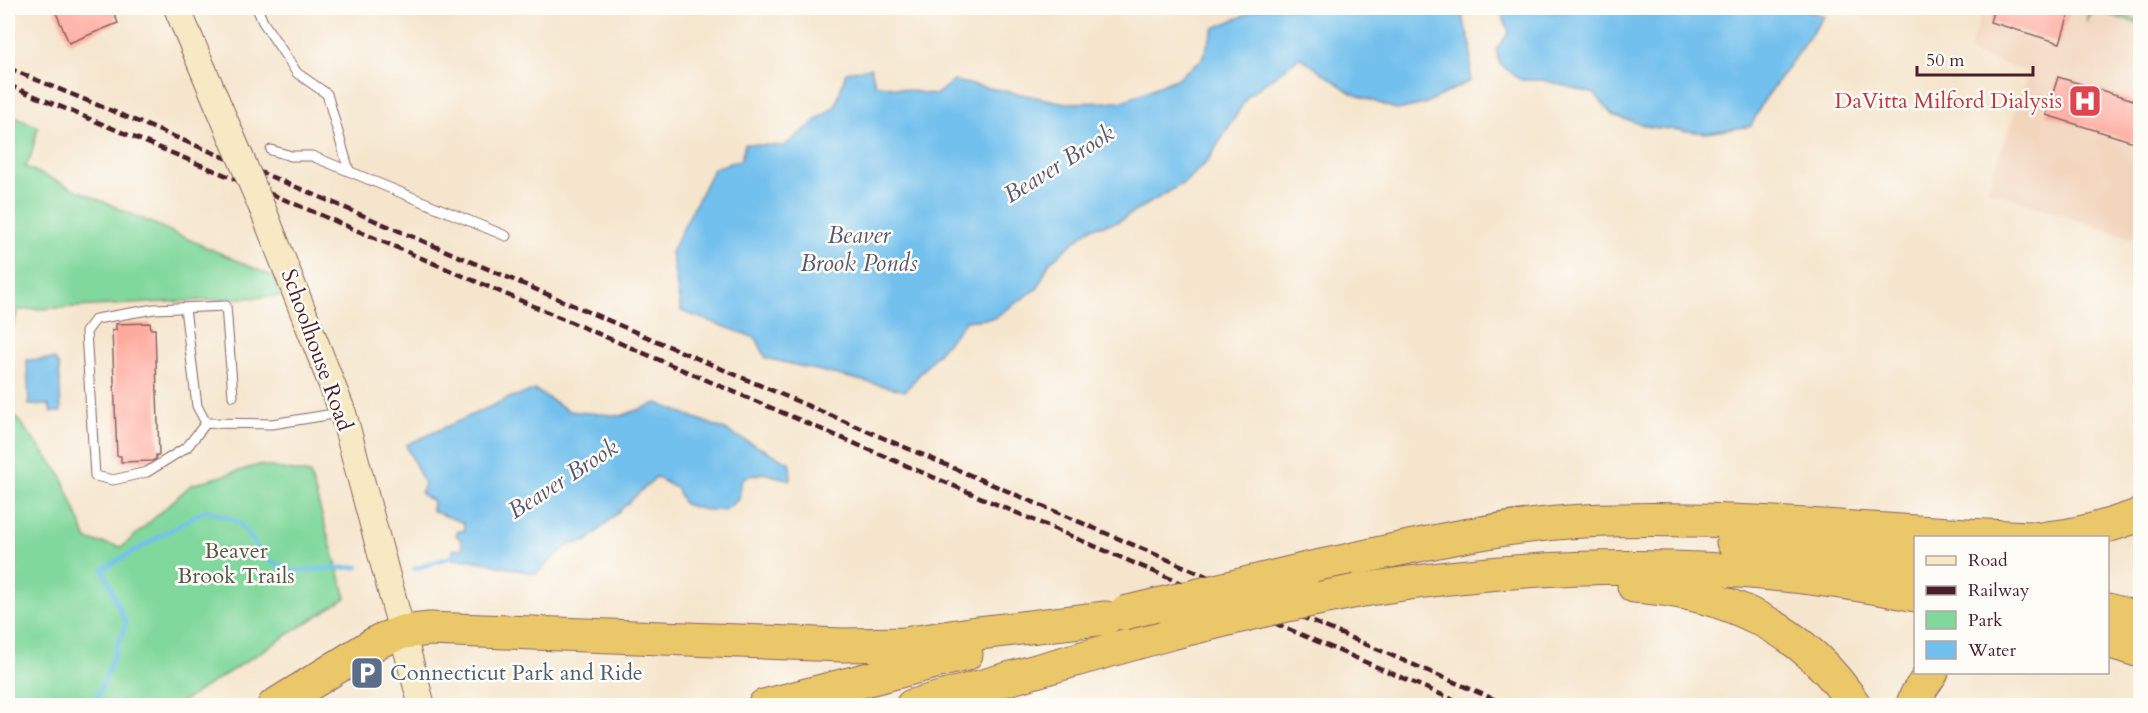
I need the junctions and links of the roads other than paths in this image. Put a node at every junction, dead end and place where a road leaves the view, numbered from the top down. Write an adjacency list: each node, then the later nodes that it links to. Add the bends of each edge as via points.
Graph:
1 (177, 8): 8 (main road, Schoolhouse Road, bridge)
2 (257, 8): 4 (lane, via 297,73 327,94)
3 (271, 150): 4 (lane, via 291,156 312,156)
4 (350, 171): 5 (lane)
5 (506, 236)
6 (185, 308): 7 (lane, via 226,306); 9 (lane, via 197,406); 9 (lane, via 96,319 86,332 95,476 113,480 147,472 187,447)
7 (233, 396)
8 (343, 413): 9 (lane, via 272,424); 20 (main road, Schoolhouse Road)
9 (206, 423)
10 (2140, 515): 12 (highway, via 2101,529)
11 (2013, 536): 14 (highway, via 1754,522 1584,521 1469,535)
12 (2060, 536)
13 (1914, 565): 14 (highway, via 1752,543 1616,538 1471,545)
14 (1307, 569): 18 (highway, bridge)
15 (1357, 591): 16 (highway, via 1518,571 1633,567 1745,572); 22 (highway, bridge); 32 (highway, via 1599,584 1698,595 1740,609 1786,633 1807,648)
16 (1914, 595)
17 (2109, 610): 19 (highway)
18 (1115, 616): 20 (highway, via 904,644 430,629); 29 (highway)
19 (2140, 619)
20 (403, 632): 27 (highway, via 379,641); 28 (main road, Schoolhouse Road)
21 (2109, 641): 23 (highway)
22 (1108, 651): 30 (highway); 31 (highway)
23 (2140, 651)
24 (2109, 666): 25 (highway)
25 (2140, 673)
26 (1931, 674): 33 (highway)
27 (274, 705)
28 (422, 705)
29 (764, 705)
30 (912, 705)
31 (969, 705)
32 (1856, 705)
33 (1912, 705)

